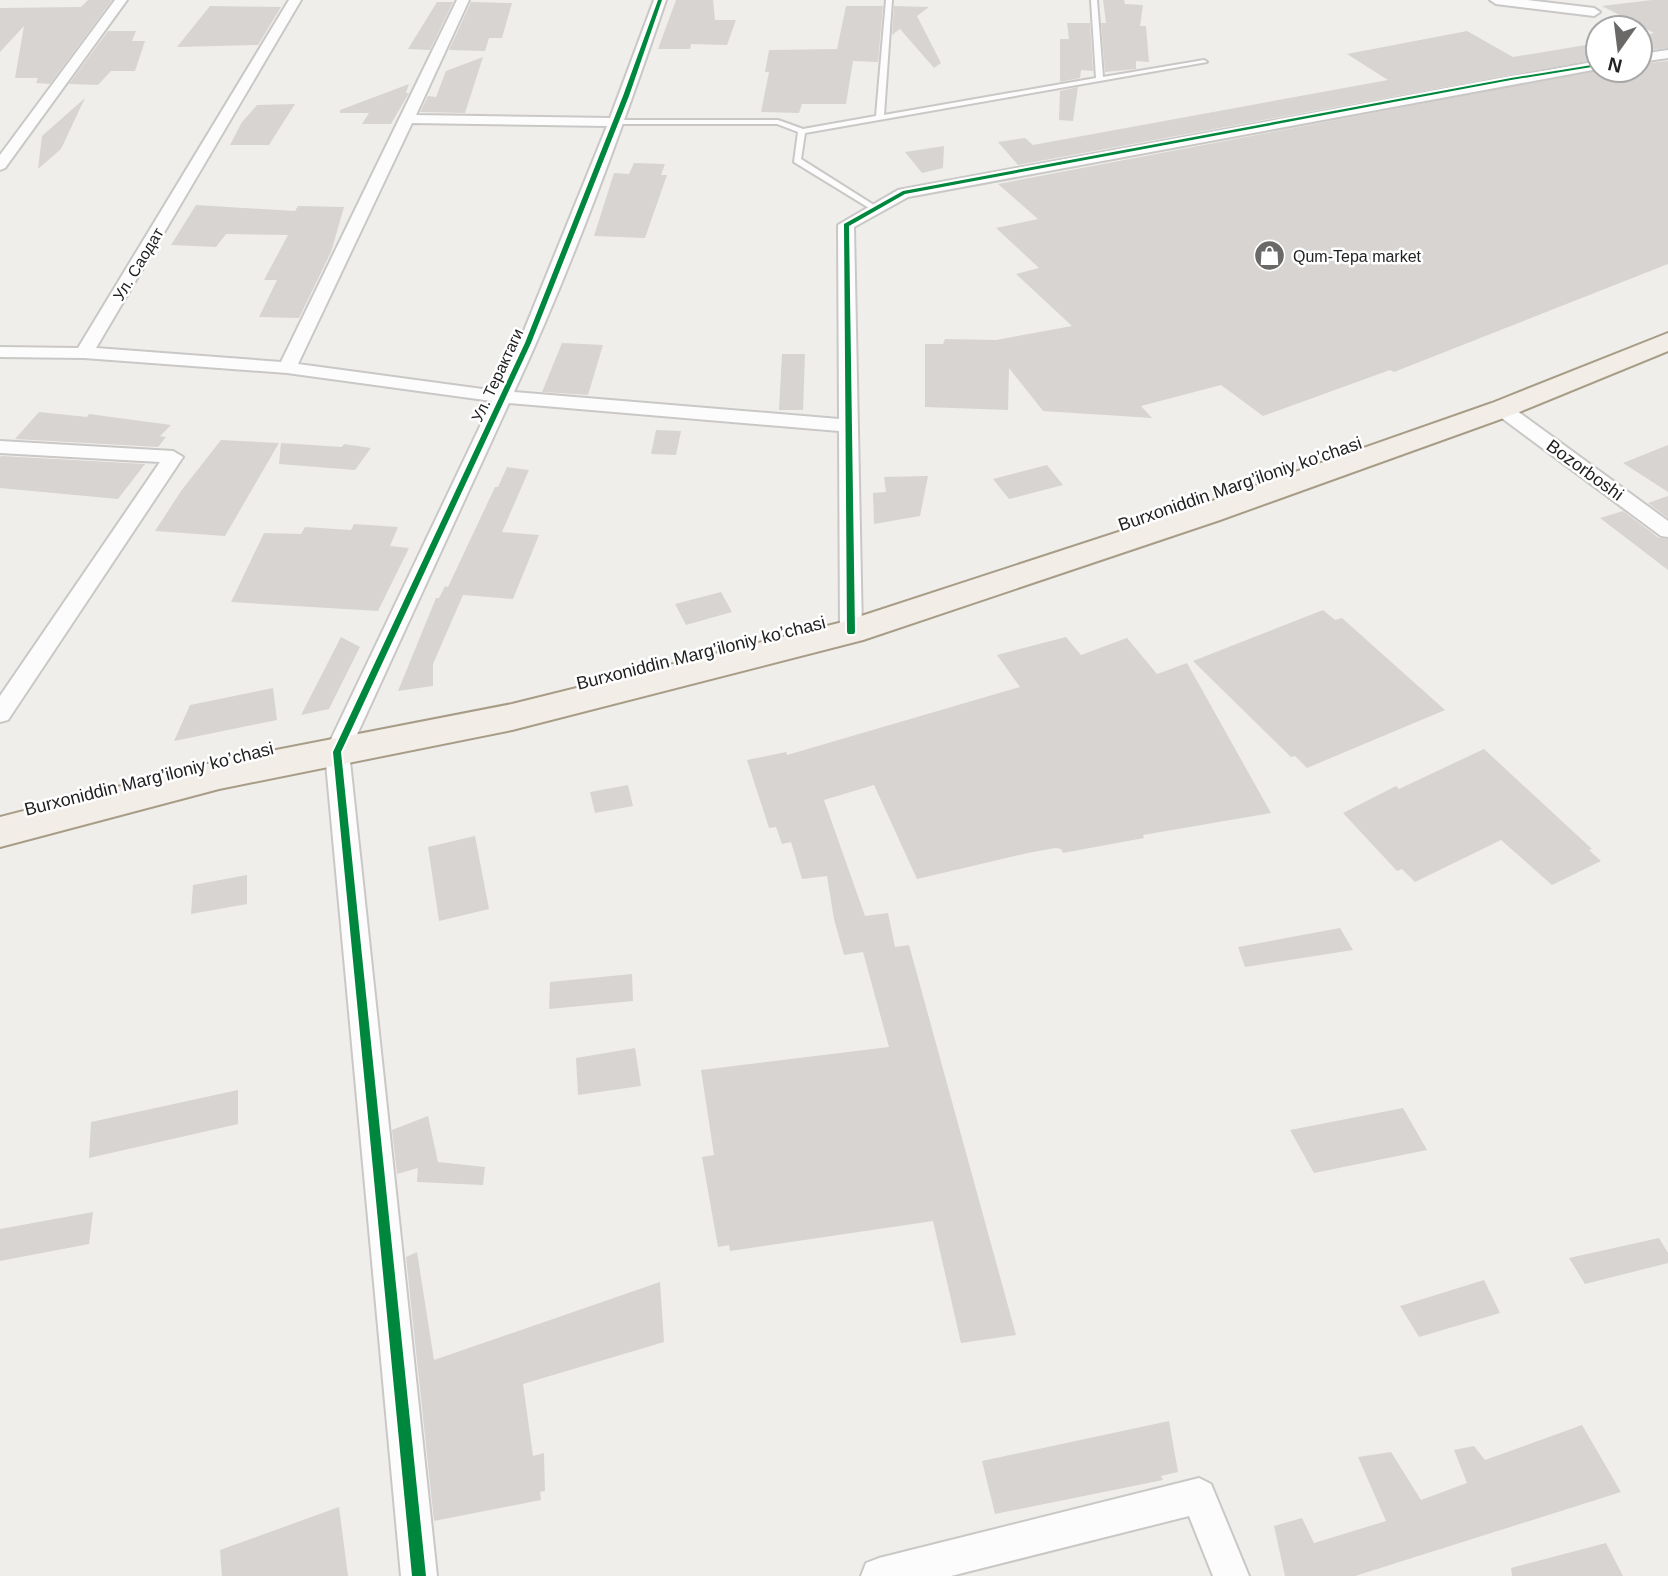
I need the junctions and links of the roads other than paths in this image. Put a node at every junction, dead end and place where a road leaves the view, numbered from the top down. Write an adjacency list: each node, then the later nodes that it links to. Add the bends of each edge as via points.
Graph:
1 (121, 0): 16 (street)
2 (295, 0): 20 (street, Ул. Саодат)
3 (463, 0): 13 (street)
4 (660, 0): 14 (street, Ул. Терактаги)
5 (889, 0): 12 (lane)
6 (1094, 0): 11 (lane)
7 (1496, 0): 8 (street)
8 (1594, 12)
9 (1204, 62): 11 (lane)
10 (1584, 67): 17 (street, via 903,193)
11 (1100, 80): 12 (lane)
12 (880, 117): 15 (lane)
13 (407, 119): 14 (street); 21 (street)
14 (615, 122): 15 (lane, via 778,122); 22 (street, Ул. Терактаги)
15 (802, 131): 17 (lane, via 797,160)
16 (0, 165)
17 (874, 209): 24 (street, via 846,225)
18 (1668, 341): 23 (main road, Burxoniddin Marg’iloniy ko’chasi)
19 (0, 352): 20 (street)
20 (85, 354): 21 (street)
21 (287, 368): 22 (street)
22 (503, 397): 24 (street); 30 (street, Ул. Терактаги)
23 (1502, 409): 26 (street, Bozorboshi); 27 (main road, Burxoniddin Marg’iloniy ko’chasi)
24 (849, 426): 27 (street)
25 (0, 447): 28 (street, via 173,457)
26 (1668, 531)
27 (852, 632): 30 (main road, Burxoniddin Marg’iloniy ko’chasi, via 512,717)
28 (9, 687): 29 (street)
29 (0, 714)
30 (337, 752): 31 (main road, Burxoniddin Marg’iloniy ko’chasi, via 219,775); 32 (street)
31 (0, 832)
32 (419, 1576)
33 (879, 1576): 34 (street, via 1199,1496)
34 (1231, 1576)

